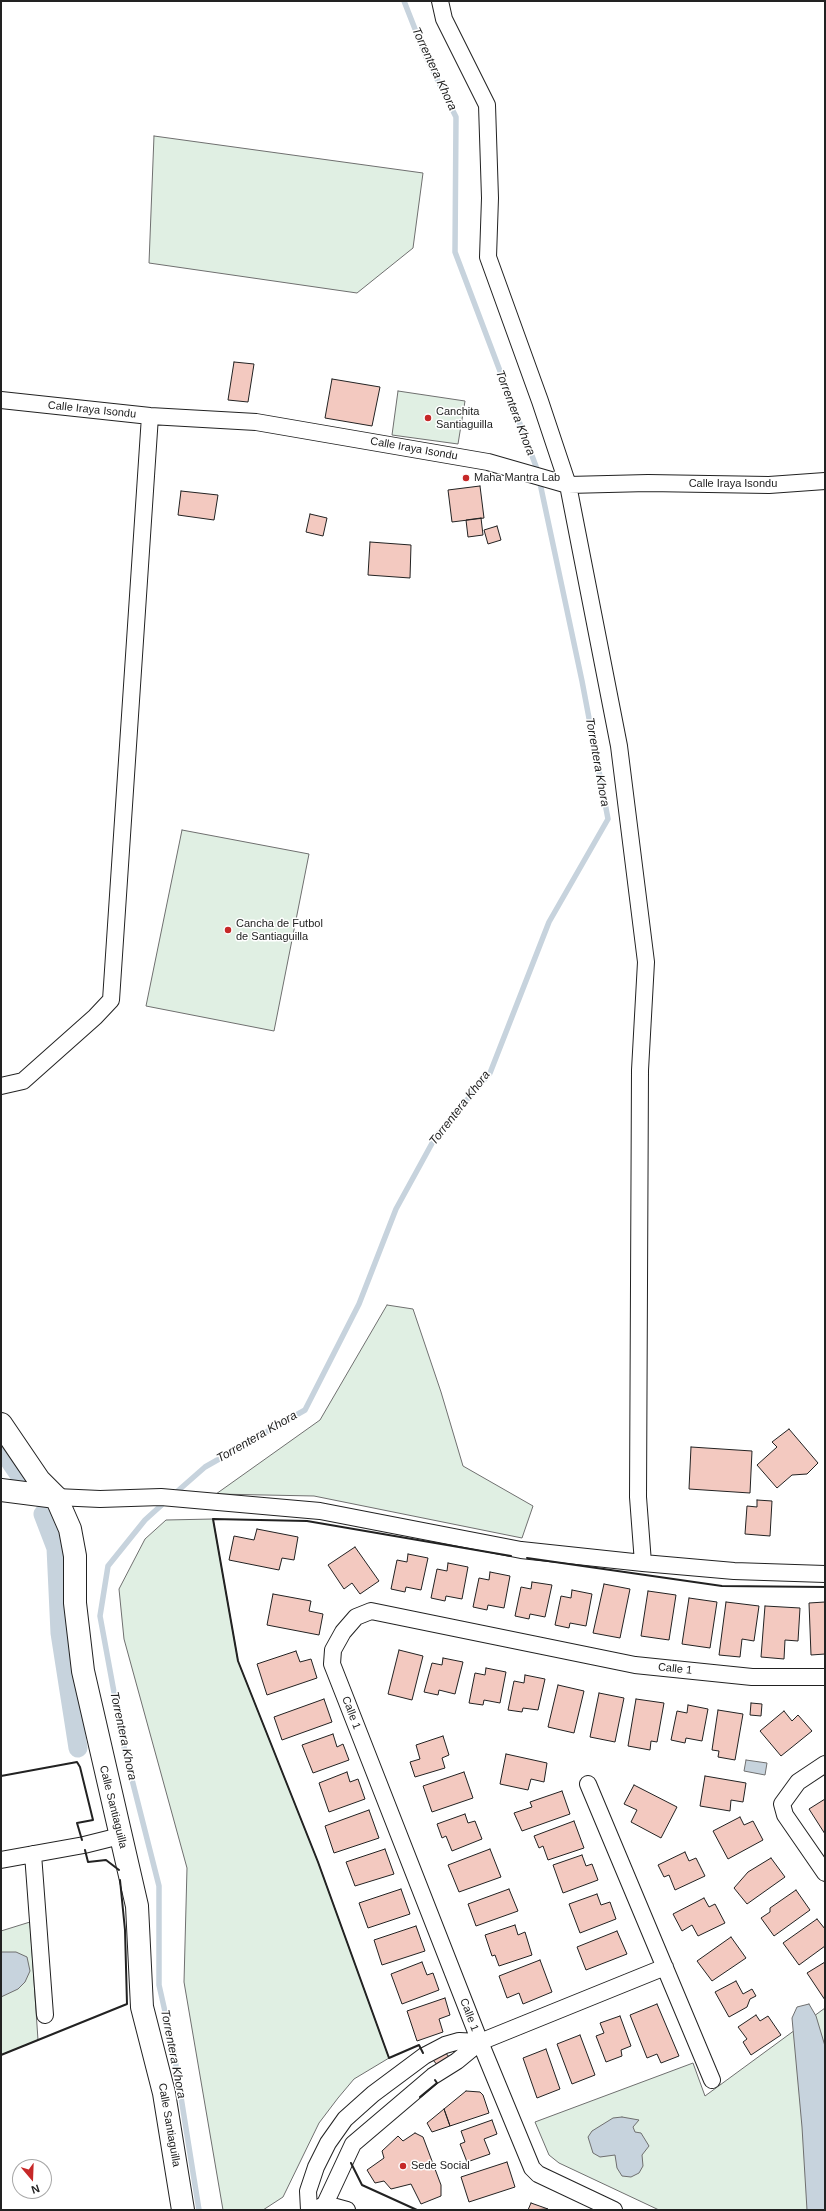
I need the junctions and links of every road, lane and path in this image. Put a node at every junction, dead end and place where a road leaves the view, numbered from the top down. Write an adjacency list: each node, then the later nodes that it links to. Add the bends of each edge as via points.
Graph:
1 (440, 1): 5 (street, via 444,19 487,105 490,198 488,257)
2 (1, 400): 3 (street, Calle Iraya Isondu)
3 (150, 416): 5 (street, Calle Iraya Isondu, via 256,422 488,462); 6 (street, via 111,1000 95,1018 23,1081)
4 (825, 481): 5 (street, Calle Iraya Isondu, via 770,485)
5 (568, 485): 10 (street, via 619,746 646,962 640,1070 638,1497)
6 (1, 1086)
7 (1, 1424): 9 (street, Calle Santiaguilla, via 39,1480)
8 (1, 1490): 9 (street)
9 (56, 1497): 10 (street, via 161,1497 320,1511 521,1550); 15 (street, Calle Santiaguilla, via 70,1529 75,1556 75,1603 83,1671)
10 (643, 1564): 11 (street)
11 (825, 1574)
12 (825, 1677): 21 (street, Calle 1, via 752,1677 635,1665 371,1611 356,1617 343,1632 333,1650 332,1664)
13 (825, 1764): 18 (street, via 798,1782 782,1804 785,1815)
14 (588, 1784): 19 (street)
15 (120, 1836): 16 (street); 26 (street, Calle Santiaguilla, via 137,1906 142,2007 164,2093)
16 (33, 1854): 17 (street); 20 (street)
17 (1, 1860)
18 (825, 1873)
19 (665, 1967): 21 (street); 23 (street)
20 (46, 2015)
21 (480, 2042): 22 (street, via 459,2041 445,2045 424,2056); 24 (street); 29 (street, Calle 1, via 532,2168 538,2174)
22 (406, 2070): 24 (street, via 415,2076); 27 (street, via 345,2119 328,2143 308,2191)
23 (712, 2080)
24 (419, 2088): 25 (street, via 353,2144)
25 (321, 2207): 28 (street)
26 (183, 2210)
27 (309, 2210)
28 (346, 2210)
29 (614, 2210)

